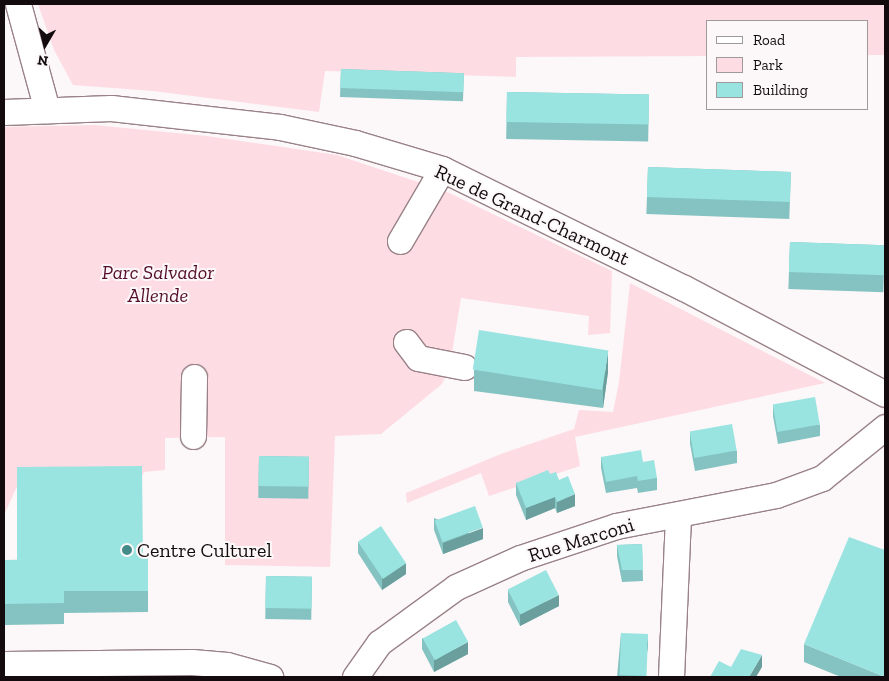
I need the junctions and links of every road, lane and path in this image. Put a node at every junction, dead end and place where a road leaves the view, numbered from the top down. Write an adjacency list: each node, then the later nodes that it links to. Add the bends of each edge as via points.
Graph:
1 (18, 4): 2 (street)
2 (47, 110): 3 (street, Rue de Grand-Charmont); 4 (street, Rue de Grand-Charmont, via 111,108 280,126 355,143)
3 (4, 112)
4 (442, 170): 5 (street); 9 (street, Rue de Grand-Charmont, via 684,288)
5 (400, 242)
6 (406, 342): 7 (street, via 418,358)
7 (464, 367)
8 (194, 377): 11 (street)
9 (885, 394)
10 (885, 427): 12 (street, Rue Marconi, via 822,478 776,495)
11 (193, 436)
12 (678, 515): 15 (street, Rue Marconi, via 616,526 520,558 456,587 380,643); 16 (street)
13 (4, 664): 14 (street, via 192,662 227,666)
14 (270, 677)
15 (355, 677)
16 (671, 677)

